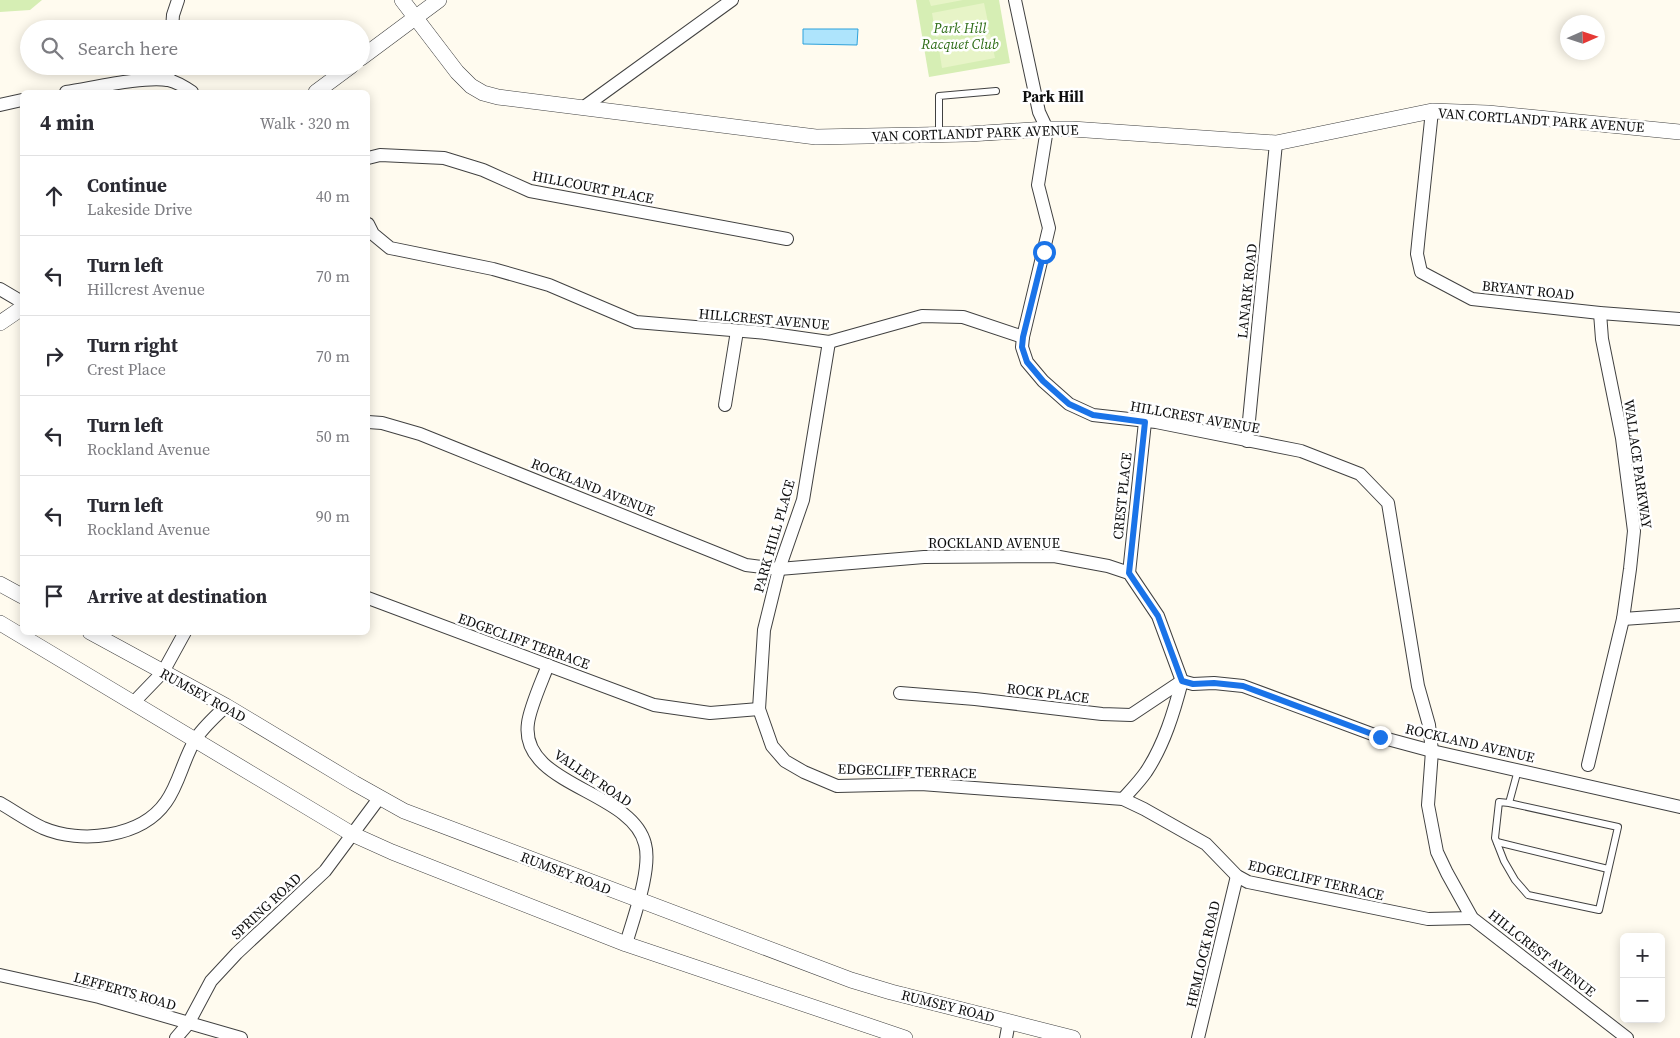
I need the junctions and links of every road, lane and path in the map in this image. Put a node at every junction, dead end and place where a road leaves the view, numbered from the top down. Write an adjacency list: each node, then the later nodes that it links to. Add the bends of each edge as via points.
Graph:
1 (178, 0): 7 (street)
2 (402, 0): 6 (street, VAN CORTLANDT PARK AVENUE)
3 (439, 0): 6 (street)
4 (732, 0): 18 (street)
5 (1015, 0): 20 (street, via 1038,112)
6 (415, 18): 8 (street); 18 (street, VAN CORTLANDT PARK AVENUE, via 457,72 483,93)
7 (173, 20)
8 (370, 51)
9 (168, 75): 11 (street)
10 (339, 75): 14 (street)
11 (168, 80): 12 (street, via 145,80); 13 (street)
12 (79, 90)
13 (189, 90)
14 (319, 90)
15 (996, 91): 22 (lane, via 939,96)
16 (20, 100): 17 (street)
17 (0, 105)
18 (584, 108): 22 (street, VAN CORTLANDT PARK AVENUE, via 816,136)
19 (1432, 112): 21 (street, VAN CORTLANDT PARK AVENUE, via 1488,113); 23 (street, VAN CORTLANDT PARK AVENUE); 30 (street, BRYANT ROAD, via 1417,254 1421,272 1472,299)
20 (1047, 129): 22 (street, VAN CORTLANDT PARK AVENUE); 23 (street, VAN CORTLANDT PARK AVENUE); 34 (street, via 1038,185 1049,228)
21 (1680, 132)
22 (939, 134)
23 (1276, 143): 39 (street, LANARK ROAD)
24 (370, 158): 26 (street, HILLCOURT PLACE, via 380,155 444,158 483,170 530,191)
25 (370, 228): 33 (street, HILLCREST AVENUE, via 390,248 493,269 549,285 636,322)
26 (787, 239)
27 (0, 289): 28 (street)
28 (20, 301)
29 (20, 309): 32 (street)
30 (1600, 313): 31 (street, BRYANT ROAD); 46 (street, WALLACE PARKWAY, via 1602,339 1622,438 1634,532)
31 (1680, 319)
32 (0, 324)
33 (737, 331): 35 (street, HILLCREST AVENUE); 36 (street)
34 (1023, 337): 35 (street, HILLCREST AVENUE, via 963,317 922,316); 38 (street, HILLCREST AVENUE, via 1022,347 1027,362 1069,404 1093,415)
35 (829, 342): 40 (street, PARK HILL PLACE, via 803,500)
36 (725, 405)
37 (370, 422): 40 (street, ROCKLAND AVENUE, via 420,434 746,565)
38 (1145, 422): 39 (street, HILLCREST AVENUE); 41 (street, CREST PLACE)
39 (1247, 441): 60 (street, HILLCREST AVENUE, via 1301,451 1360,474 1388,503)
40 (779, 569): 41 (street, ROCKLAND AVENUE, via 924,557 1054,556); 58 (street, PARK HILL PLACE, via 764,630)
41 (1129, 573): 54 (street, via 1158,616)
42 (0, 584): 43 (street)
43 (20, 595)
44 (370, 599): 52 (street, EDGECLIFF TERRACE)
45 (1680, 615): 46 (street)
46 (1623, 619): 61 (street, WALLACE PARKWAY)
47 (0, 623): 48 (street)
48 (20, 635)
49 (20, 635): 56 (street)
50 (95, 635): 53 (street, RUMSEY ROAD)
51 (183, 635): 53 (street)
52 (548, 665): 58 (street, EDGECLIFF TERRACE, via 654,705 710,713); 72 (street, VALLEY ROAD, via 528,722 531,748 545,766 616,809 641,832 646,846 644,880)
53 (163, 672): 56 (street); 57 (street, RUMSEY ROAD)
54 (1182, 681): 55 (street, ROCK PLACE, via 1131,715); 60 (street, ROCKLAND AVENUE, via 1243,686 1380,737); 64 (street, via 1161,743 1146,771)
55 (900, 693)
56 (134, 702): 59 (street)
57 (226, 706): 59 (street); 63 (street, RUMSEY ROAD)
58 (759, 709): 64 (street, EDGECLIFF TERRACE, via 772,746 785,761 837,786 921,784)
59 (196, 739): 65 (street, via 166,802 155,815 114,835 75,837 44,828); 68 (street)
60 (1432, 751): 62 (street, ROCKLAND AVENUE); 73 (street, HILLCREST AVENUE, via 1428,804 1437,852)
61 (1588, 765)
62 (1518, 770): 66 (lane); 67 (street, ROCKLAND AVENUE)
63 (380, 797): 68 (street, SPRING ROAD); 72 (street, RUMSEY ROAD, via 404,811)
64 (1124, 800): 71 (street, EDGECLIFF TERRACE, via 1206,844)
65 (0, 803)
66 (1509, 803): 69 (lane, via 1499,802); 70 (lane, via 1618,827)
67 (1680, 807)
68 (352, 834): 74 (street); 77 (street, SPRING ROAD, via 325,872 211,981)
69 (1497, 842): 70 (lane); 70 (lane, via 1511,874 1528,895 1598,910)
70 (1608, 870)
71 (1237, 876): 73 (street, EDGECLIFF TERRACE, via 1248,882 1428,920); 83 (street, HEMLOCK ROAD)
72 (638, 900): 74 (street, VALLEY ROAD); 76 (street, RUMSEY ROAD, via 851,980)
73 (1472, 918): 84 (street, HILLCREST AVENUE)
74 (626, 944): 80 (street)
75 (0, 975): 77 (street, LEFFERTS ROAD, via 99,998)
76 (1009, 1022): 81 (street); 82 (street, RUMSEY ROAD)
77 (188, 1024): 78 (street, SPRING ROAD); 79 (street, LEFFERTS ROAD)
78 (176, 1038)
79 (241, 1038)
80 (905, 1038)
81 (1006, 1038)
82 (1073, 1038)
83 (1198, 1038)
84 (1627, 1038)

